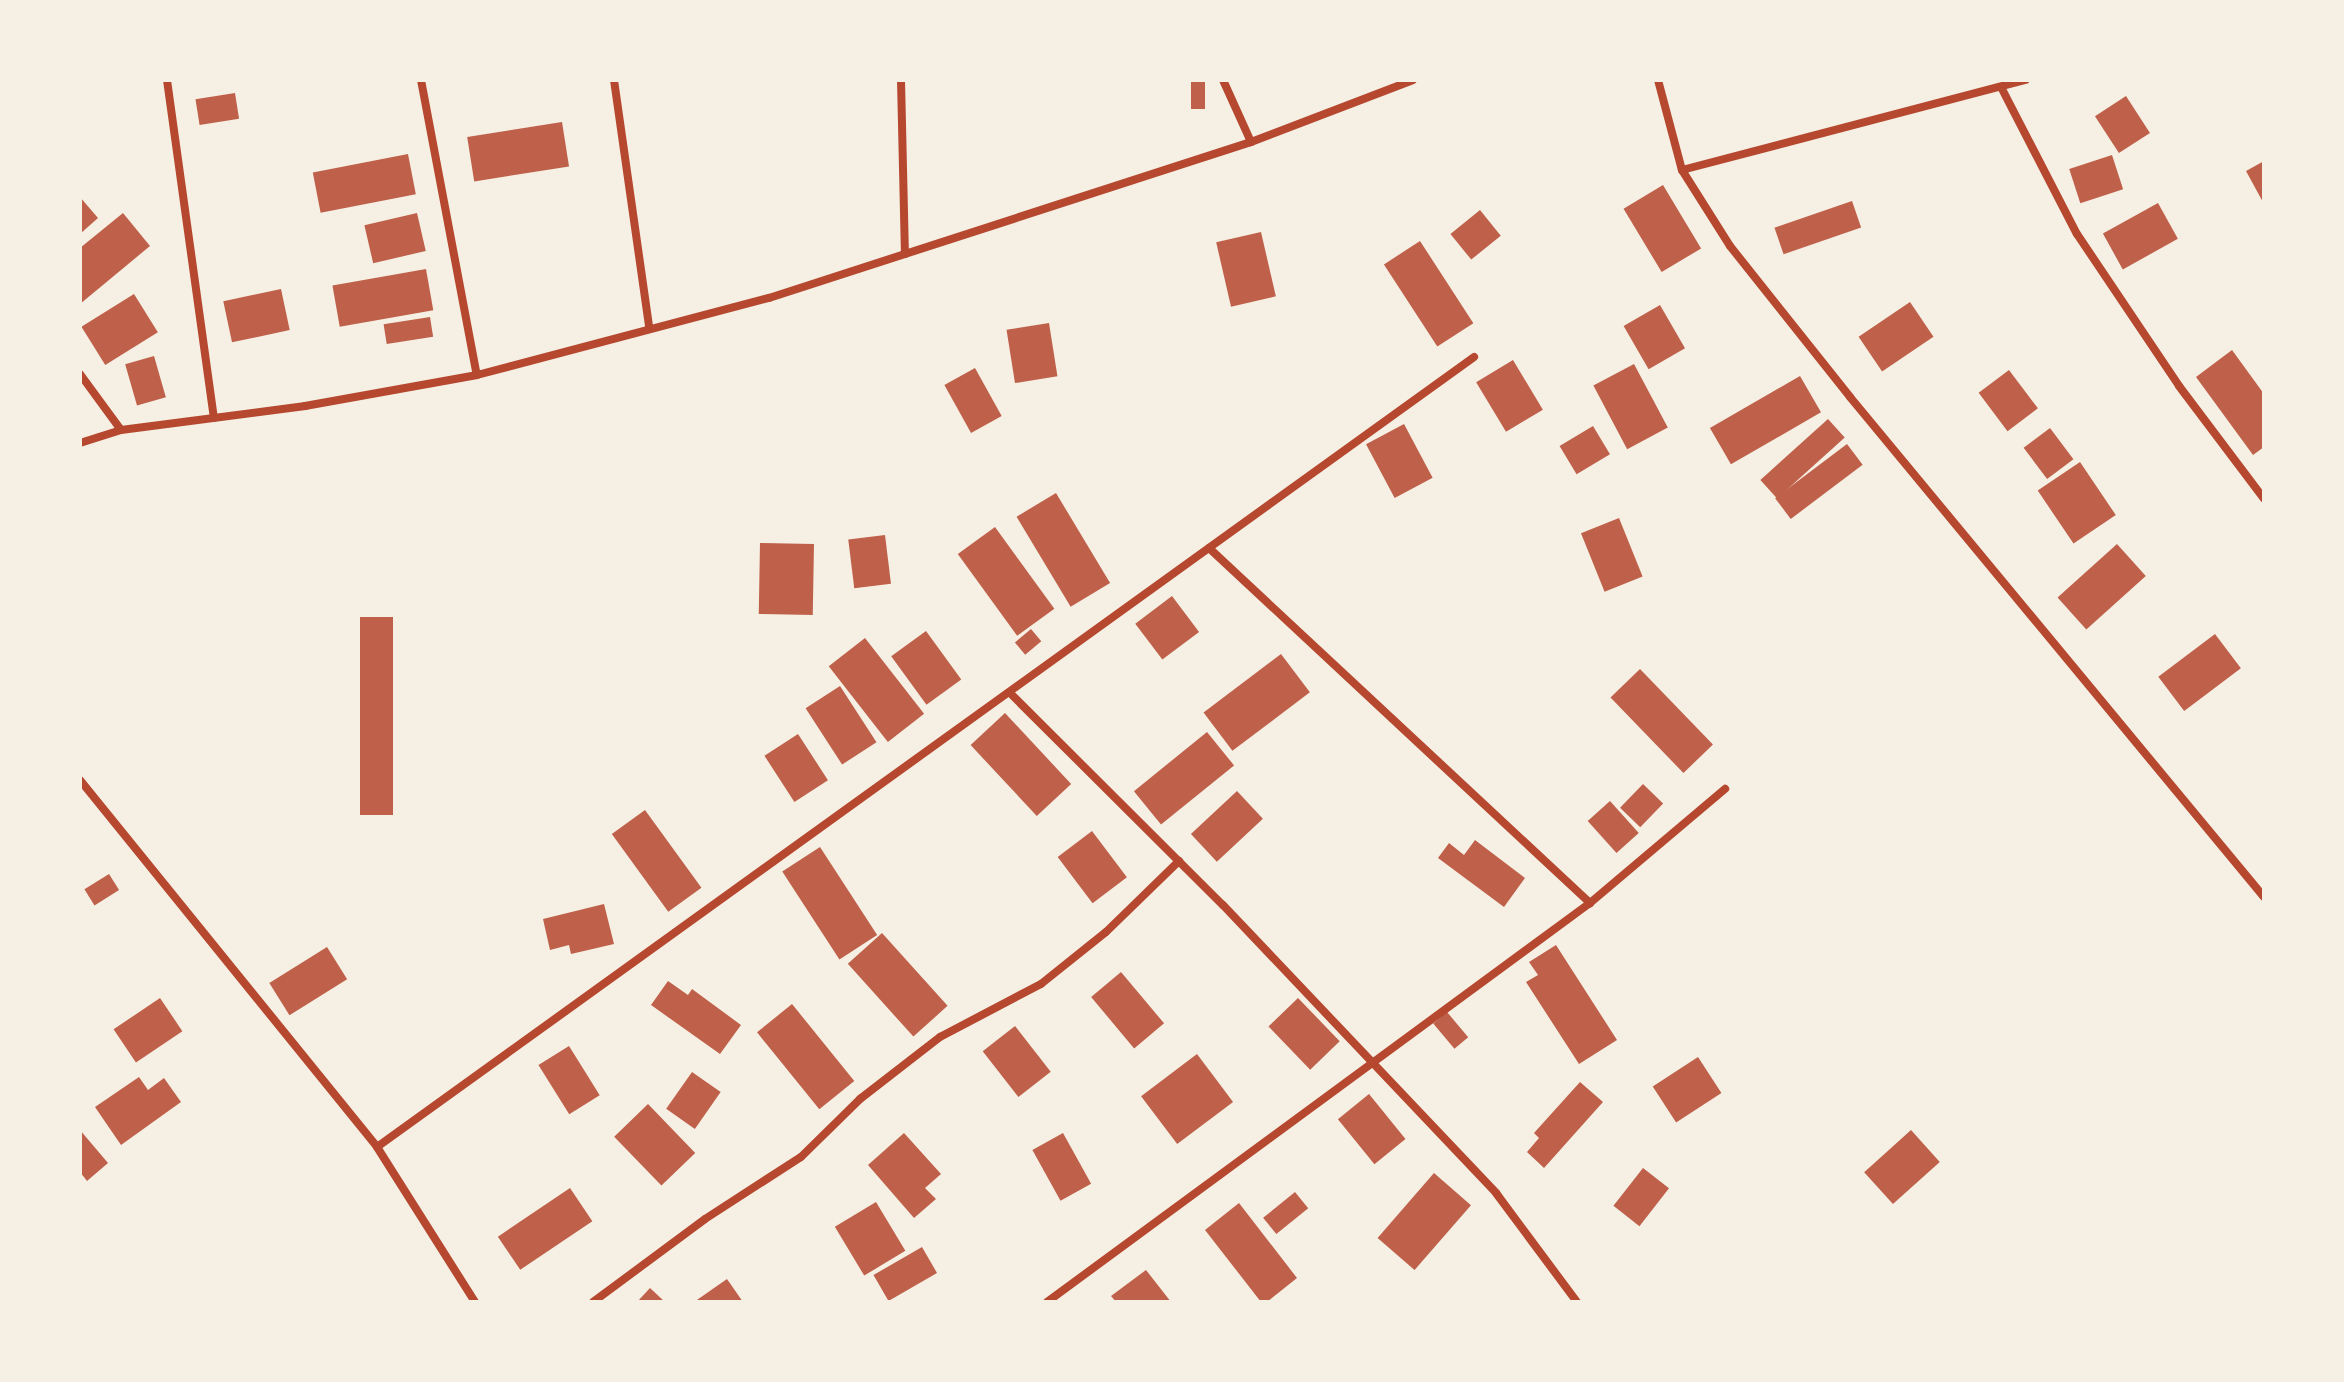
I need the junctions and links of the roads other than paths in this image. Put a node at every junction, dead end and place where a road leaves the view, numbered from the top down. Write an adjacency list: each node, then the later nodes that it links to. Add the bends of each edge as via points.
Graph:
1 (167, 80): 17 (street)
2 (421, 80): 16 (street)
3 (614, 80): 13 (street)
4 (901, 80): 12 (street)
5 (1223, 80): 10 (street)
6 (1413, 80): 10 (street)
7 (1658, 80): 11 (street)
8 (2025, 80): 9 (street)
9 (2001, 87): 11 (street); 20 (street, via 2077,234 2179,386)
10 (1251, 142): 12 (street)
11 (1682, 170): 26 (street, via 1730,246 1850,397 2006,579 2157,774)
12 (905, 254): 13 (street, via 769,298)
13 (649, 327): 16 (street)
14 (1474, 357): 21 (street)
15 (80, 374): 18 (street)
16 (477, 375): 17 (street)
17 (214, 418): 18 (street)
18 (121, 430): 19 (street)
19 (80, 443)
20 (2264, 499)
21 (1209, 548): 22 (street); 27 (street)
22 (1010, 693): 25 (street); 29 (street)
23 (80, 780): 29 (street)
24 (1725, 789): 27 (street)
25 (1179, 861): 28 (street); 31 (street, via 1106,932 1041,984 940,1037 860,1099 801,1157 705,1219)
26 (2264, 897)
27 (1590, 903): 28 (street)
28 (1371, 1062): 32 (street); 33 (street, via 1496,1193)
29 (377, 1147): 30 (street)
30 (475, 1302)
31 (593, 1302)
32 (1047, 1302)
33 (1577, 1302)

